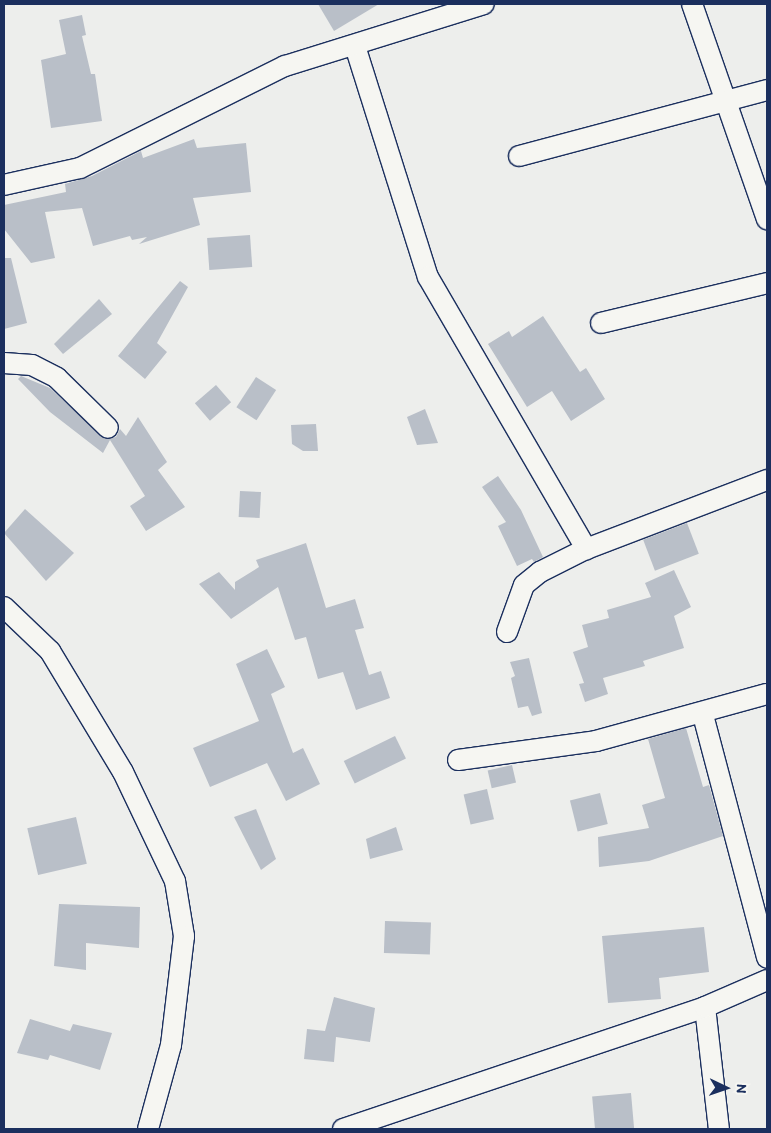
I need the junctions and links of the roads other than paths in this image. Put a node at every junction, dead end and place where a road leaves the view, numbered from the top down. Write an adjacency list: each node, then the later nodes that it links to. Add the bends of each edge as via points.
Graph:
1 (484, 4): 3 (street)
2 (692, 4): 5 (street)
3 (354, 46): 7 (street, via 285,66 80,168); 14 (street, via 428,277)
4 (767, 90): 5 (street)
5 (726, 101): 6 (street); 8 (street)
6 (519, 156)
7 (4, 185)
8 (767, 219)
9 (767, 282): 10 (street)
10 (601, 323)
11 (4, 362): 12 (street, via 32,365 58,378)
12 (108, 428)
13 (767, 480): 14 (street)
14 (586, 549): 16 (street, via 524,585)
15 (4, 607): 23 (street, via 50,651 123,772 175,881 184,936 171,1045)
16 (507, 632)
17 (767, 694): 18 (street)
18 (703, 715): 19 (street, via 596,741); 20 (street)
19 (458, 760)
20 (767, 958)
21 (767, 980): 22 (street)
22 (705, 1007): 24 (street); 25 (street)
23 (148, 1129)
24 (344, 1129)
25 (719, 1129)

